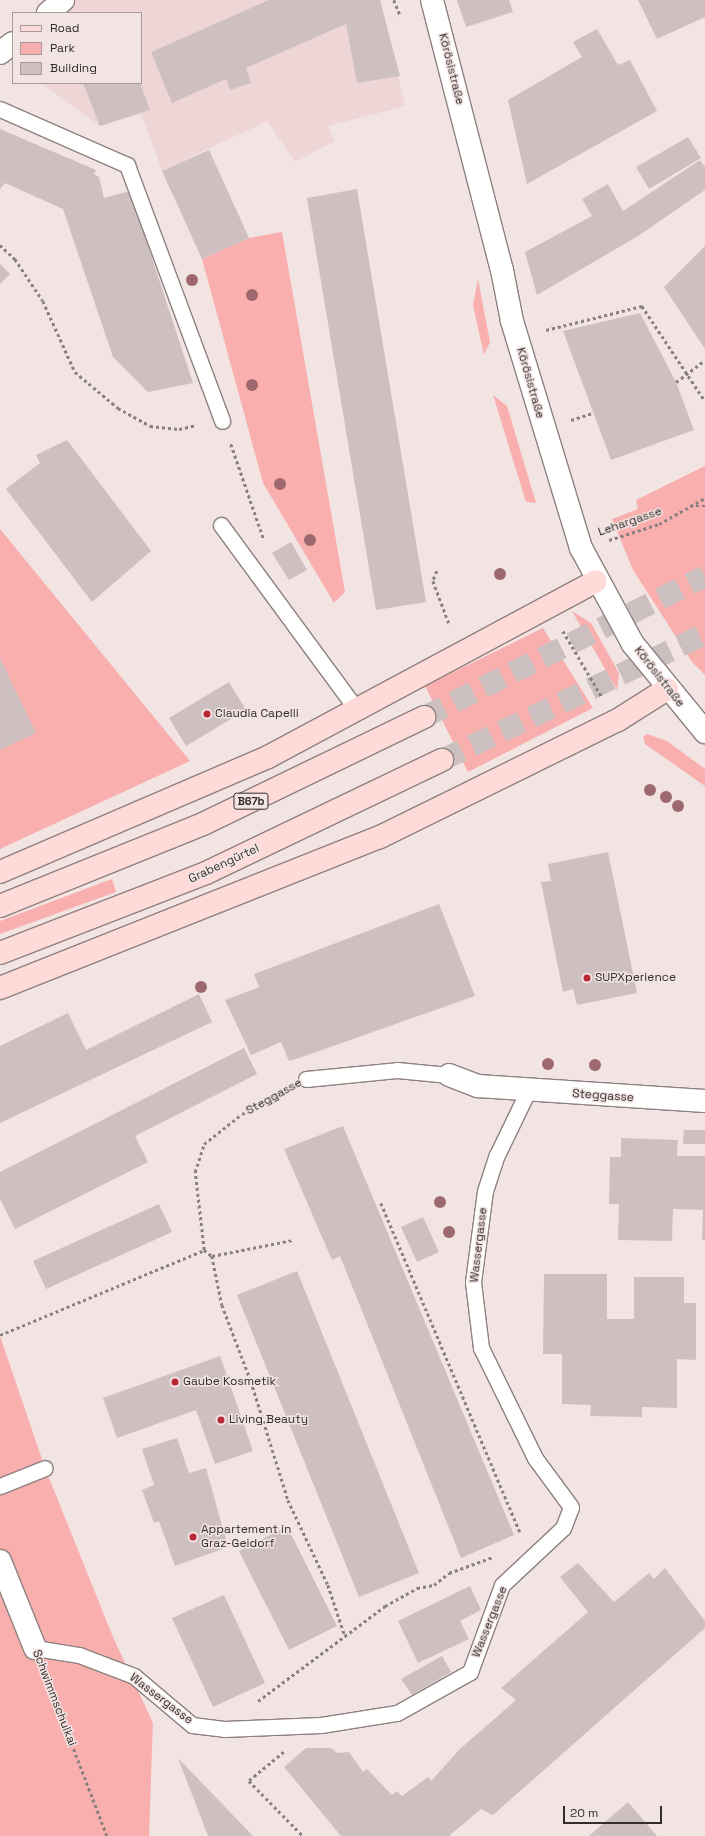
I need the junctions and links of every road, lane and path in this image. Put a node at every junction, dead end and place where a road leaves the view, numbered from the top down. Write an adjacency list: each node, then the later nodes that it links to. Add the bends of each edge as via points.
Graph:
1 (63, 0): 4 (street)
2 (394, 0): 5 (path)
3 (432, 0): 23 (street, Körösistraße, via 502,270 512,322)
4 (49, 12)
5 (401, 17)
6 (12, 44): 7 (street)
7 (0, 54)
8 (0, 109): 16 (lane, via 127,165)
9 (0, 245): 16 (path, via 15,259 43,301 76,372 118,408 150,426 179,429)
10 (546, 330): 12 (path, via 642,306)
11 (705, 360): 12 (path)
12 (688, 376): 13 (path); 14 (path)
13 (676, 382)
14 (705, 400)
15 (593, 413): 17 (path)
16 (222, 420): 22 (path)
17 (570, 420)
18 (705, 498): 19 (path, Lehargasse)
19 (690, 506): 20 (path); 23 (path, Lehargasse, via 659,524)
20 (705, 506)
21 (221, 525): 30 (lane)
22 (265, 542)
23 (581, 548): 25 (street, Körösistraße)
24 (437, 571): 26 (path, via 433,581)
25 (596, 581): 28 (street, Körösistraße, via 633,644); 30 (main road)
26 (447, 620)
27 (559, 624): 29 (path)
28 (667, 689): 32 (street, Körösistraße); 37 (main road, via 618,720 380,837)
29 (605, 702)
30 (356, 709): 34 (main road, via 268,757)
31 (424, 717): 35 (main road, B67b, via 202,824)
32 (705, 732)
33 (442, 760): 36 (main road, Grabengürtel, via 206,873)
34 (0, 872)
35 (0, 906)
36 (0, 953)
37 (0, 988)
38 (449, 1075): 39 (lane, Steggasse, via 397,1070); 40 (street, Steggasse, via 478,1086)
39 (306, 1079): 44 (path, Steggasse, via 242,1114 204,1144 195,1172)
40 (528, 1091): 41 (street, Steggasse); 49 (lane, Wassergasse, via 497,1155 485,1191 473,1282 481,1348 536,1458 571,1507 562,1528)
41 (705, 1102)
42 (381, 1203): 49 (path, via 526,1547)
43 (294, 1240): 45 (path)
44 (204, 1250): 45 (path); 46 (path)
45 (212, 1256): 52 (path, via 222,1305 251,1381 288,1500 328,1585)
46 (0, 1334)
47 (45, 1468): 48 (lane)
48 (0, 1486)
49 (541, 1547): 54 (lane, Wassergasse, via 502,1585 470,1672 397,1713)
50 (498, 1555): 52 (path, via 449,1573 434,1585 417,1588)
51 (0, 1561): 53 (street, Schwimmschulkai)
52 (345, 1636): 55 (path)
53 (35, 1648): 55 (lane, Wassergasse, via 79,1655 134,1676 192,1725); 56 (path, Schwimmschulkai)
54 (318, 1724): 55 (lane, Wassergasse); 57 (path, via 249,1781)
55 (224, 1729)
56 (107, 1836)
57 (303, 1836)

